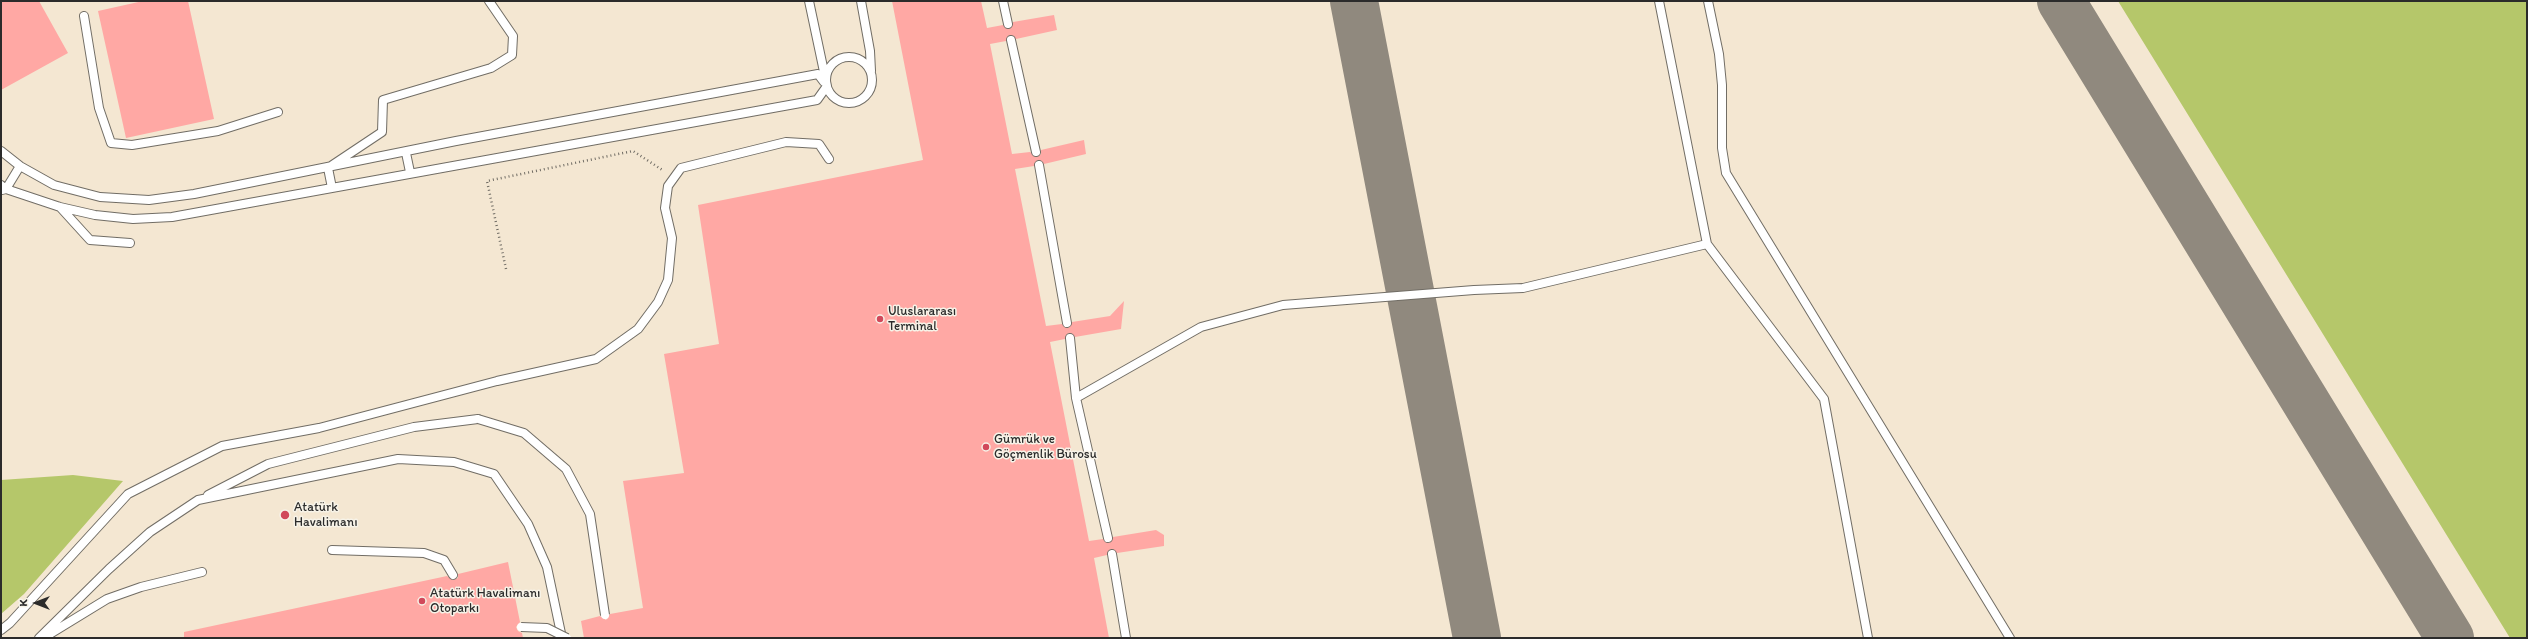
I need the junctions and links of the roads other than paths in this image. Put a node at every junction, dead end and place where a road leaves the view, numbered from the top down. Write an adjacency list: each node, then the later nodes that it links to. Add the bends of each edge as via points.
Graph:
1 (489, 1): 19 (lane, via 513,36 512,56 491,68 383,100 382,132)
2 (809, 1): 11 (lane)
3 (860, 1): 10 (lane, via 870,51)
4 (1003, 1): 8 (lane)
5 (1659, 1): 25 (lane)
6 (1708, 1): 44 (lane, via 1719,54 1722,85 1722,148 1726,173)
7 (84, 16): 12 (lane, via 99,108 111,144 132,146 218,131)
8 (1008, 24)
9 (1011, 40): 14 (lane)
10 (871, 74): 11 (lane, via 870,90 858,101 843,102 833,96); 11 (lane, via 869,67 858,58 843,57 836,60 827,72)
11 (826, 86): 15 (lane, via 818,74); 20 (lane, via 817,100)
12 (278, 112)
13 (1, 151): 18 (lane)
14 (1036, 152)
15 (406, 153): 19 (lane); 20 (lane)
16 (829, 159): 37 (lane, via 819,144 786,142 681,168 668,186 665,208 672,238 668,280 658,302 638,329 596,359 497,381 319,428 222,446 128,494)
17 (1039, 165): 26 (lane)
18 (20, 166): 19 (lane, via 54,185 100,197 124,200 150,200 194,194); 21 (lane)
19 (328, 168): 22 (lane)
20 (410, 172): 22 (lane)
21 (3, 188): 23 (lane)
22 (332, 188): 23 (lane, via 172,217 133,220)
23 (60, 207): 24 (lane, via 90,240)
24 (130, 243)
25 (1707, 244): 28 (lane, via 1523,288 1283,305 1200,327); 43 (lane, via 1824,399)
26 (1067, 323)
27 (1070, 338): 28 (lane)
28 (1076, 398): 30 (lane)
29 (198, 500): 35 (lane, bridge, via 268,464 414,427 478,419 524,433 566,469 590,514); 38 (lane, via 150,532); 40 (lane, via 398,459 454,462 494,474 528,524 547,567)
30 (1108, 538)
31 (332, 550): 34 (lane, via 424,553 444,560)
32 (1112, 554): 42 (lane)
33 (202, 572): 39 (lane, via 141,587 107,599)
34 (453, 575)
35 (605, 615)
36 (521, 627): 41 (lane, bridge, via 547,628)
37 (1, 630)
38 (40, 638)
39 (44, 638)
40 (562, 638)
41 (567, 638)
42 (1126, 638)
43 (1868, 638)
44 (2010, 638)

